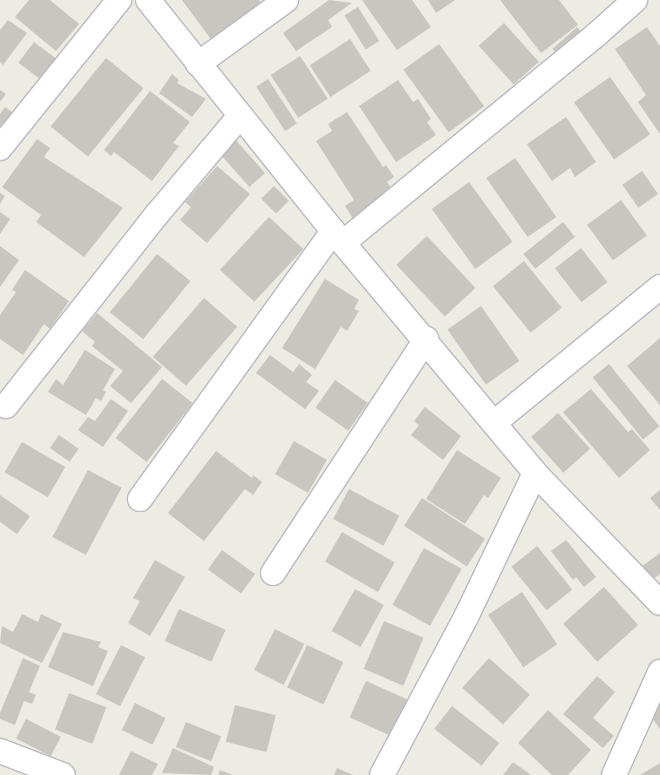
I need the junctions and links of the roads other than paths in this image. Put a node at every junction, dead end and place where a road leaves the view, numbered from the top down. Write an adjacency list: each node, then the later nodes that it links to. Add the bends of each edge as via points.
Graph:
1 (119, 0): 7 (street)
2 (148, 0): 5 (street)
3 (286, 0): 5 (street)
4 (634, 0): 8 (street, via 598,34)
5 (198, 64): 6 (street)
6 (240, 116): 8 (street); 11 (street, via 158,213)
7 (0, 148)
8 (338, 236): 10 (street); 14 (street)
9 (660, 286): 12 (street)
10 (426, 339): 12 (street); 15 (street)
11 (6, 406)
12 (494, 424): 13 (street)
13 (535, 473): 16 (street); 20 (street, via 471,607)
14 (140, 499)
15 (273, 573)
16 (660, 603)
17 (660, 672): 21 (street)
18 (0, 751): 19 (street)
19 (63, 775)
20 (382, 775)
21 (614, 775)

